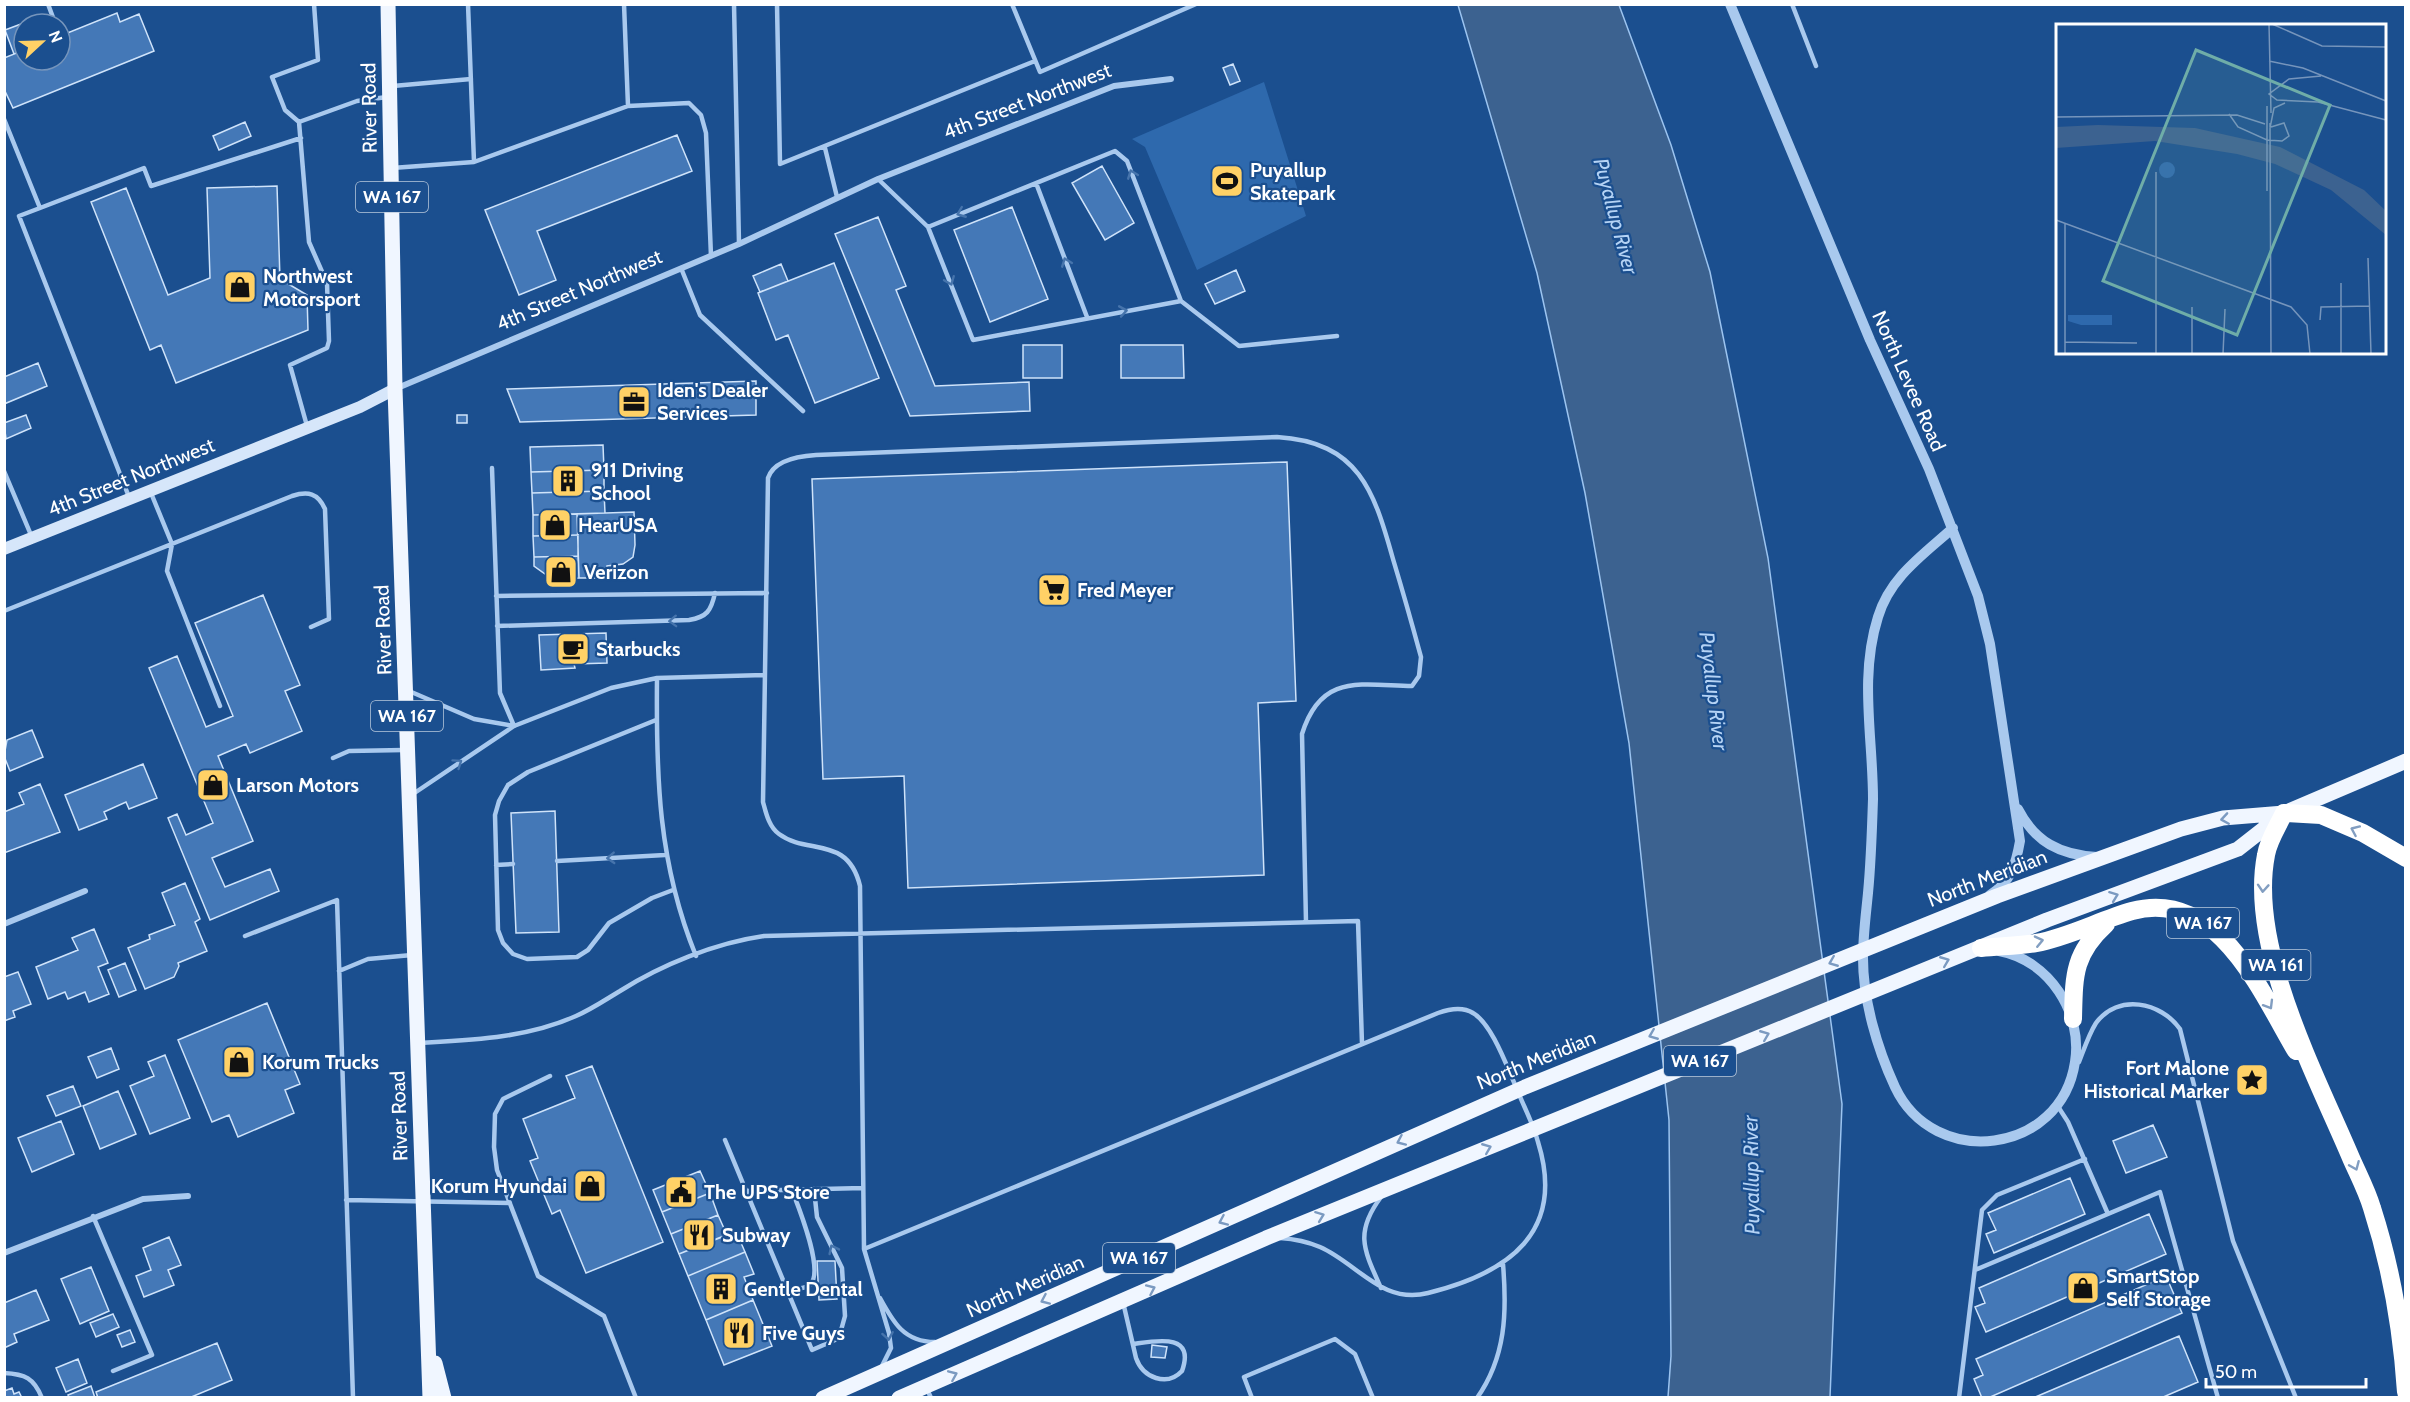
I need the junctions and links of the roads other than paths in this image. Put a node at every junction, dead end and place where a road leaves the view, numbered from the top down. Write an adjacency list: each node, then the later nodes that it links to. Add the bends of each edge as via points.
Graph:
1 (314, 4): 18 (lane, via 318,60 272,77 285,110)
2 (388, 4): 15 (main road, River Road / WA 167)
3 (468, 4): 13 (lane)
4 (624, 4): 16 (lane)
5 (734, 4): 28 (lane)
6 (777, 4): 20 (lane, via 780,164)
7 (1012, 4): 11 (lane)
8 (1196, 4): 11 (lane, via 1040,72)
9 (1730, 4): 41 (street, North Levee Road, via 1865,329)
10 (1792, 4): 12 (lane)
11 (1035, 61): 20 (lane)
12 (1816, 66)
13 (471, 79): 15 (lane); 21 (lane)
14 (1171, 79): 23 (street, 4th Street Northwest, via 1114,86)
15 (390, 92): 18 (lane); 22 (main road, River Road / WA 167)
16 (627, 106): 21 (lane); 29 (lane, via 689,103 701,115 706,133)
17 (4, 119): 26 (lane)
18 (299, 122): 19 (lane)
19 (301, 138): 26 (lane, via 151,186 144,168); 36 (lane, via 309,242 327,283 329,341 327,348 290,365)
20 (825, 148): 25 (lane)
21 (474, 162): 22 (lane)
22 (391, 168): 34 (main road, River Road / WA 167)
23 (878, 179): 25 (street, 4th Street Northwest); 27 (lane)
24 (1036, 183): 27 (lane, one-way to 27); 31 (lane, one-way to 24, via 1127,161 1115,151); 32 (lane, one-way to 24)
25 (837, 197): 28 (street, 4th Street Northwest)
26 (40, 208): 40 (lane, via 19,216)
27 (928, 227): 32 (lane, one-way to 32, via 973,340)
28 (739, 244): 29 (street, 4th Street Northwest)
29 (711, 256): 30 (street, 4th Street Northwest)
30 (681, 268): 34 (street, 4th Street Northwest); 35 (lane, via 700,315)
31 (1181, 301): 32 (lane, one-way to 31); 33 (lane, via 1239,346)
32 (1087, 317)
33 (1337, 336)
34 (395, 389): 36 (main road, 4th Street Northwest); 53 (main road, River Road / WA 167)
35 (803, 411)
36 (308, 428): 39 (main road, 4th Street Northwest)
37 (492, 468): 47 (lane)
38 (4, 471): 42 (lane)
39 (150, 491): 40 (main road, 4th Street Northwest); 43 (lane)
40 (129, 498): 42 (main road, 4th Street Northwest)
41 (1953, 528): 60 (street, North Levee Road, via 1978,596 1990,644); 86 (street, via 1899,576 1888,592 1870,652 1866,687 1873,798 1863,958 1868,1003 1895,1087 1912,1112 1935,1130 1963,1141 2001,1140 2035,1125)
42 (32, 538): 44 (main road, 4th Street Northwest)
43 (172, 544): 48 (lane); 50 (lane, via 292,496 315,494 326,513 329,619); 54 (lane, via 167,571)
44 (4, 549)
45 (766, 593): 46 (lane); 51 (lane); 73 (lane, via 768,478 777,466 798,458 1277,437 1327,449 1359,472 1375,500 1421,657 1419,676 1412,686 1340,686 1317,702 1307,719 1302,734)
46 (715, 594): 47 (lane); 49 (lane, one-way to 49, via 711,611 703,618)
47 (496, 596): 49 (lane)
48 (4, 611)
49 (497, 626): 56 (lane, via 500,693)
50 (311, 627)
51 (765, 675): 52 (lane); 75 (lane, via 766,813 779,835 834,852 850,864 860,886)
52 (657, 678): 55 (lane); 56 (lane, via 611,688)
53 (406, 689): 56 (lane, via 474,719); 57 (main road, River Road / WA 167)
54 (220, 706)
55 (656, 720): 63 (lane, via 658,796); 68 (lane, via 528,772 508,785 495,815)
56 (514, 726): 61 (lane, one-way to 56)
57 (408, 750): 58 (lane, via 349,751); 61 (main road, River Road / WA 167)
58 (333, 758)
59 (2406, 761): 62 (main road, North Meridian)
60 (2010, 786): 64 (street, via 2026,825 2042,841 2076,856); 71 (street, via 2020,841 2017,862 1997,890)
61 (410, 796): 78 (main road, River Road / WA 167)
62 (2284, 813): 64 (main road, North Meridian / WA 167, one-way to 64, via 2223,818); 65 (highway, WA 167, one-way to 62, via 2321,815); 77 (main road, North Meridian, one-way to 62, via 2238,849); 87 (highway, WA 161, one-way to 87, via 2266,853 2262,906 2294,1023)
63 (665, 855): 66 (lane, one-way to 66); 69 (lane)
64 (2104, 857): 71 (main road, North Meridian / WA 167)
65 (2406, 858)
66 (556, 861)
67 (513, 864): 68 (lane)
68 (496, 865): 69 (lane, via 500,936 513,954 527,959 578,957 609,923)
69 (673, 890): 79 (lane)
70 (85, 891): 74 (street)
71 (1972, 906): 111 (main road, North Meridian / WA 167, one-way to 111, via 1454,1117)
72 (2111, 919): 77 (highway, WA 167, one-way to 72, via 2037,943); 81 (highway, via 2082,951 2074,983); 87 (highway, WA 167, one-way to 87, via 2147,908 2176,909 2220,934 2257,985)
73 (1306, 922): 75 (lane); 83 (lane, via 1358,921)
74 (4, 924)
75 (862, 934): 79 (lane, via 764,936); 90 (lane)
76 (244, 936): 80 (lane, via 337,900)
77 (1974, 950): 81 (street, via 2022,959 2058,990); 94 (main road, North Meridian / WA 167, one-way to 77)
78 (414, 955): 80 (lane, via 368,958); 82 (main road, River Road / WA 167)
79 (696, 956): 82 (lane, via 550,1026 518,1035)
80 (339, 971): 96 (lane)
81 (2073, 1019): 85 (street, via 2077,1049)
82 (417, 1043): 97 (main road, River Road / WA 167)
83 (1362, 1044): 102 (lane); 104 (lane, via 1447,1010 1474,1013 1485,1026 1507,1065 1533,1129 1545,1172 1546,1199 1540,1222 1530,1239)
84 (550, 1076): 98 (lane, via 503,1099 495,1114 495,1160)
85 (2071, 1078): 86 (street); 130 (lane, via 2096,1023 2128,1004 2165,1012 2180,1029 2233,1241)
86 (2057, 1105): 89 (lane)
87 (2332, 1112): 117 (highway, WA 161, one-way to 117, via 2372,1207 2389,1277)
88 (725, 1140): 93 (lane)
89 (2085, 1160): 99 (lane); 105 (lane, via 1988,1200 1982,1210)
90 (863, 1188): 91 (lane); 102 (lane)
91 (814, 1189): 92 (lane); 107 (lane, one-way to 91, via 812,1350 840,1334 844,1316 842,1268 817,1217)
92 (792, 1190): 93 (lane); 107 (lane, via 811,1239 813,1268 809,1286)
93 (746, 1191): 107 (lane)
94 (1385, 1191): 101 (main road, North Meridian / WA 167, one-way to 94); 106 (lane, via 1373,1207 1363,1242)
95 (188, 1196): 100 (street, via 143,1199)
96 (346, 1200): 97 (lane); 119 (lane)
97 (423, 1202): 98 (lane); 110 (main road, River Road / WA 167)
98 (510, 1203): 122 (lane, via 538,1276 604,1316)
99 (2108, 1214): 105 (lane); 129 (lane, via 2160,1192)
100 (93, 1216): 103 (street); 113 (lane, via 152,1355)
101 (1266, 1238): 106 (lane, via 1300,1239 1322,1248); 109 (main road, North Meridian / WA 167, one-way to 101)
102 (864, 1249): 108 (lane)
103 (4, 1253)
104 (1503, 1264): 106 (lane, via 1425,1294 1409,1296); 127 (lane, via 1504,1337)
105 (1976, 1270): 128 (lane)
106 (1381, 1288)
107 (787, 1290)
108 (876, 1290): 111 (lane, via 903,1333 919,1341); 115 (lane, one-way to 115, via 891,1348)
109 (1123, 1302): 112 (lane); 116 (main road, North Meridian / WA 167, one-way to 109)
110 (427, 1324): 120 (main road, River Road / WA 167); 121 (main road, WA 167)
111 (952, 1342): 115 (main road, North Meridian / WA 167)
112 (1133, 1344): 112 (lane, via 1138,1365 1151,1376 1170,1380 1182,1371 1185,1356 1179,1344)
113 (113, 1371)
114 (4, 1373): 118 (lane, via 28,1377)
115 (872, 1377): 123 (main road, North Meridian / WA 167)
116 (929, 1392): 124 (main road, North Meridian / WA 167)
117 (2406, 1392)
118 (42, 1398)
119 (353, 1398)
120 (430, 1398)
121 (444, 1398)
122 (636, 1398)
123 (823, 1398)
124 (899, 1398)
125 (1252, 1398): 126 (lane, via 1244,1377 1335,1339 1355,1354)
126 (1372, 1398)
127 (1477, 1398)
128 (1959, 1398)
129 (2218, 1398)
130 (2296, 1398)

